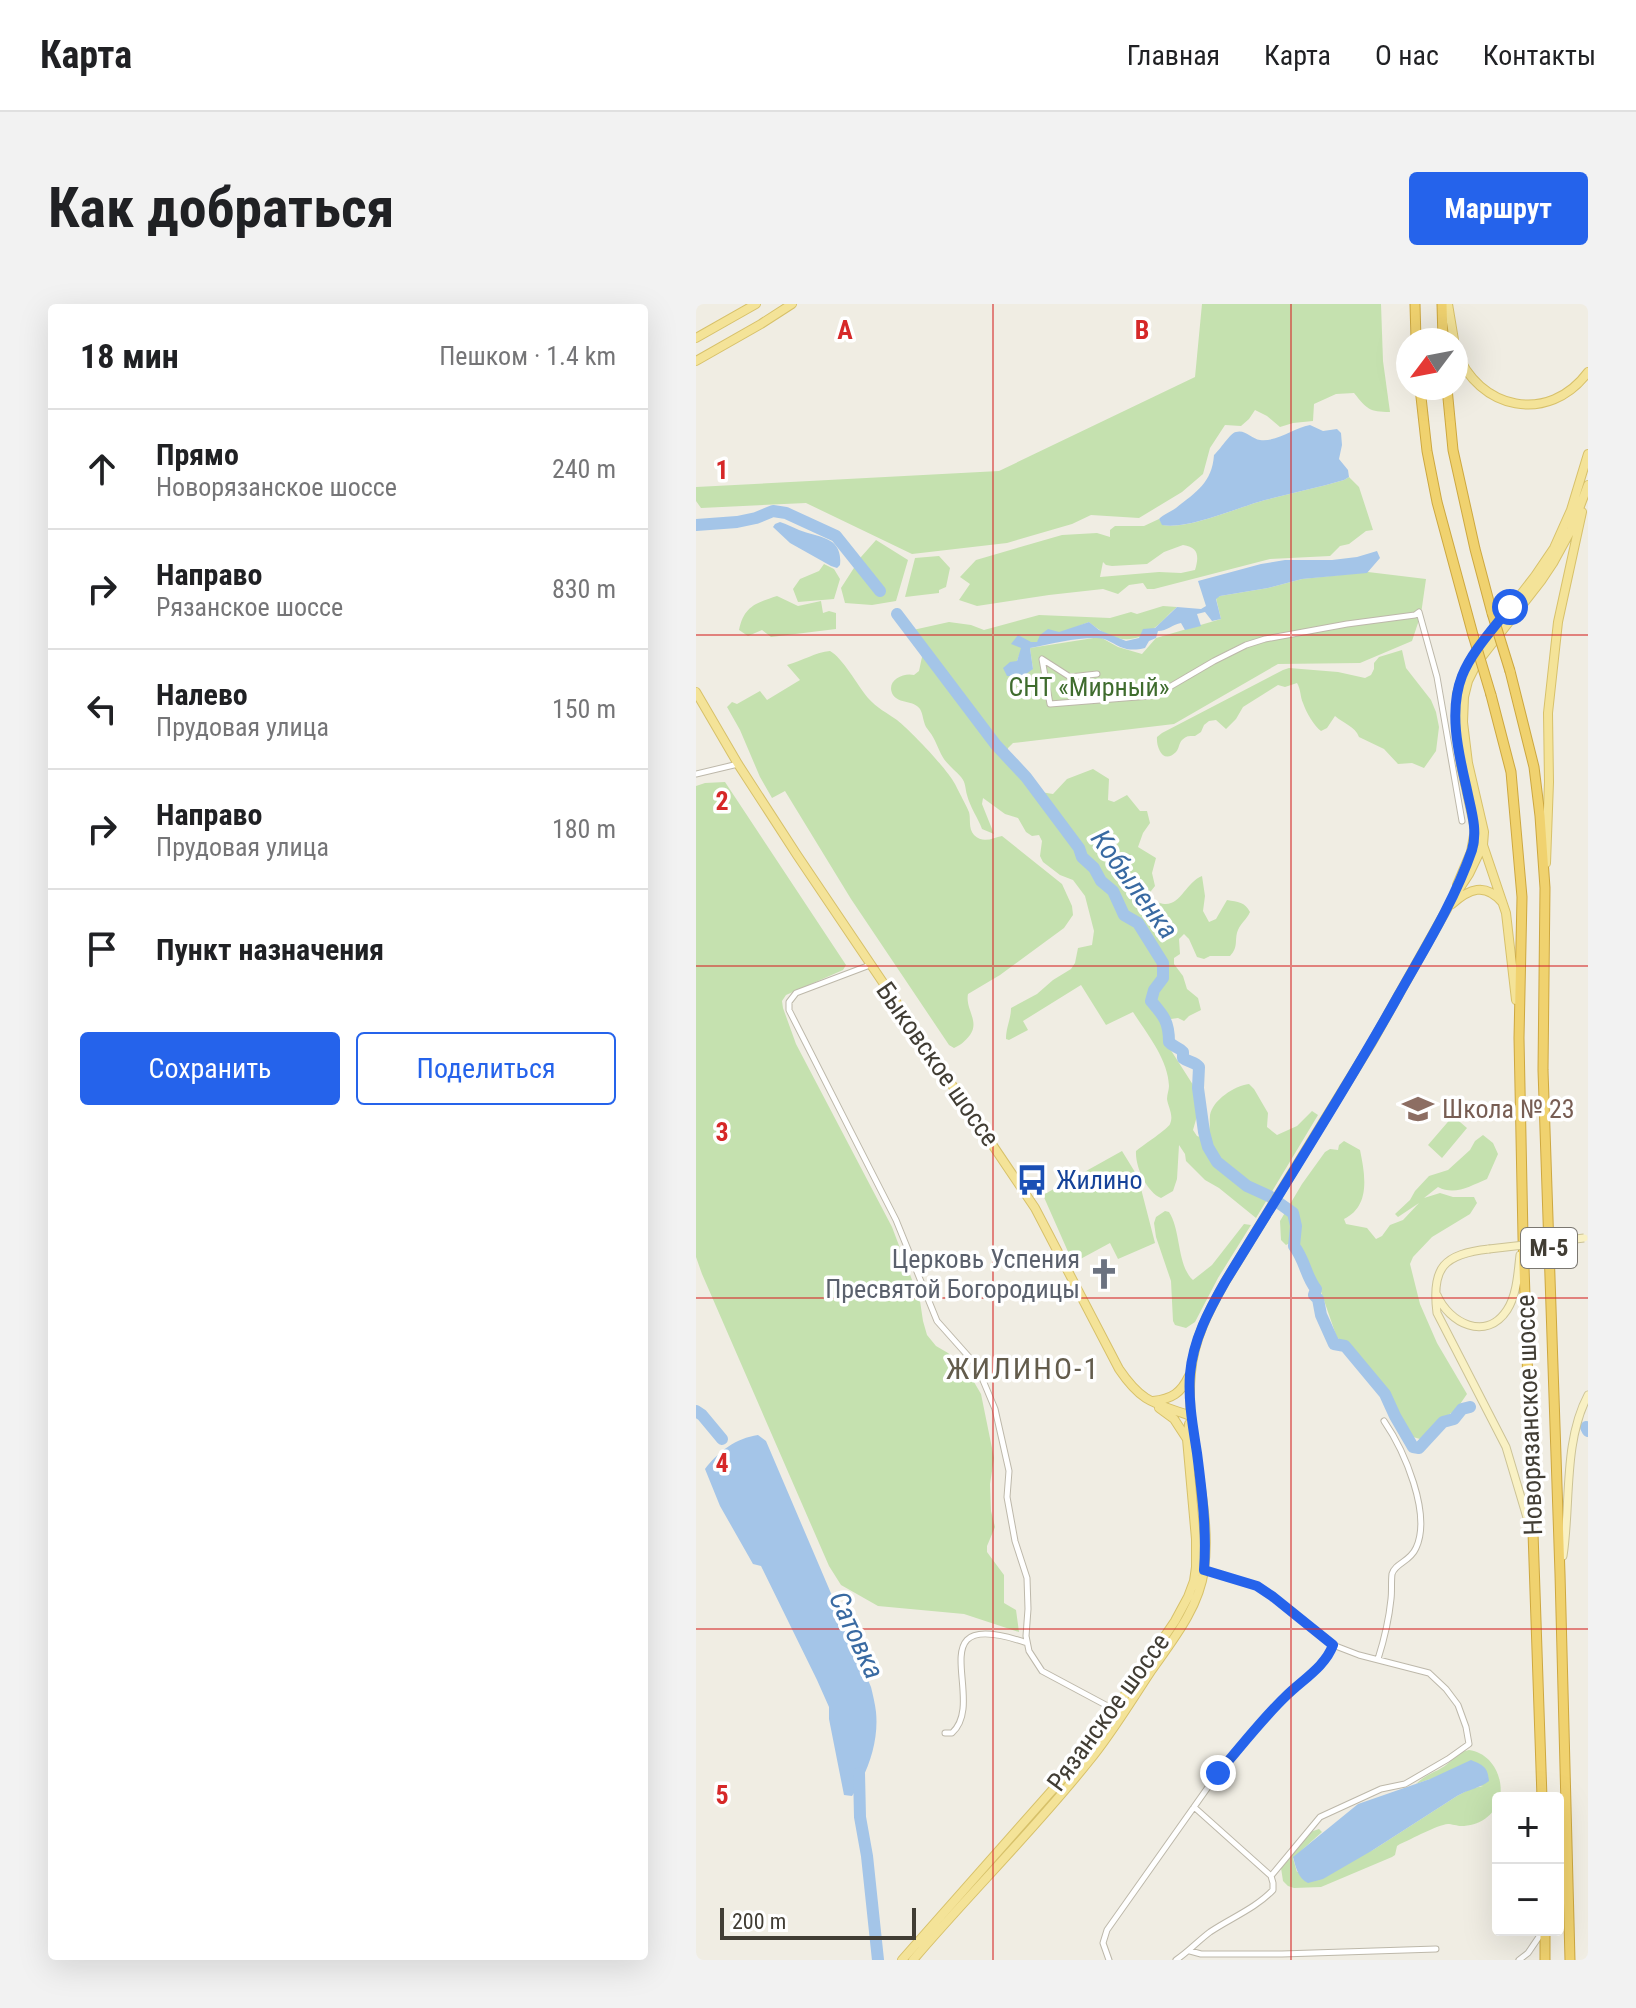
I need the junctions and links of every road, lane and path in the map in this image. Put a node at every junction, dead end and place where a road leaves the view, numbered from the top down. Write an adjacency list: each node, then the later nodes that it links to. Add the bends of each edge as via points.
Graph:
1 (756, 304): 8 (main road)
2 (792, 304): 9 (main road)
3 (1415, 304): 5 (highway)
4 (1445, 304): 6 (highway); 7 (main road)
5 (1416, 328)
6 (1444, 328)
7 (1451, 328)
8 (696, 338)
9 (696, 361)
10 (1588, 372): 11 (main road, via 1562,396 1533,405 1503,400)
11 (1468, 374)
12 (1421, 400): 28 (highway, М-5, bridge, via 1437,502 1511,772 1522,897)
13 (1448, 400): 23 (highway, М-5, bridge, via 1453,450 1475,549 1534,767)
14 (1588, 454): 21 (main road, Новорязанское шоссе / М-5, via 1554,548 1462,677 1456,724)
15 (1588, 486): 22 (main road, via 1553,563 1468,681 1463,722); 23 (main road, via 1558,622 1549,697)
16 (1097, 674): 20 (street, via 1070,677 1042,659 1050,704 1139,698 1265,639 1419,612 1437,677)
17 (696, 692): 18 (main road, Быковское шоссе)
18 (738, 764): 19 (street); 27 (main road, Быковское шоссе)
19 (696, 774)
20 (1462, 821)
21 (1475, 829): 22 (main road, Новорязанское шоссе / М-5); 24 (main road, Рязанское шоссе)
22 (1483, 845): 24 (main road, Рязанское шоссе); 25 (main road, Новорязанское шоссе / М-5)
23 (1545, 888): 40 (highway, Новорязанское шоссе / М-5, via 1543,1070)
24 (1452, 900): 26 (main road, Рязанское шоссе)
25 (1503, 903): 26 (main road, via 1493,893 1470,891); 28 (main road, Новорязанское шоссе / М-5)
26 (1442, 918): 32 (main road, Рязанское шоссе, via 1210,1308)
27 (870, 965): 34 (main road, Быковское шоссе, via 1028,1197 1119,1369); 41 (street, via 796,993 789,1010 896,1220 937,1321 977,1366 995,1409 1009,1471 1007,1497 1015,1541 1027,1578)
28 (1519, 1038): 29 (highway, Новорязанское шоссе / М-5)
29 (1523, 1237): 31 (main road, via 1513,1296 1497,1320 1479,1326 1461,1323 1443,1307); 38 (highway, Новорязанское шоссе / М-5)
30 (1586, 1238): 31 (main road, bridge, via 1467,1252 1448,1261)
31 (1435, 1289): 38 (main road, via 1441,1323 1506,1447)
32 (1190, 1374): 34 (main road, via 1178,1393); 35 (main road, Рязанское шоссе)
33 (1588, 1395): 40 (main road, via 1572,1449)
34 (1149, 1401): 35 (main road, Быковское шоссе); 37 (main road, via 1174,1419)
35 (1191, 1416): 37 (main road, Рязанское шоссе); 39 (main road, Рязанское шоссе, via 1206,1541)
36 (1384, 1421): 43 (street, via 1410,1474 1422,1532 1411,1558 1393,1571)
37 (1187, 1439): 44 (main road, Рязанское шоссе, via 1196,1539 1194,1581 1175,1621)
38 (1533, 1536): 46 (highway, Новорязанское шоссе / М-5)
39 (1204, 1570): 42 (street, via 1257,1586); 54 (main road, Рязанское шоссе, via 1185,1621 1092,1757)
40 (1560, 1574): 59 (highway, Новорязанское шоссе / М-5)
41 (1027, 1643): 44 (street, via 1042,1671); 45 (street, via 982,1633 969,1639 961,1657 961,1719 956,1731)
42 (1333, 1645): 43 (street); 47 (street)
43 (1378, 1659): 48 (street, via 1429,1673 1458,1705 1469,1744 1405,1784 1381,1789 1320,1817)
44 (1115, 1711): 53 (main road, Рязанское шоссе, via 1086,1752)
45 (945, 1733)
46 (1542, 1792)
47 (1194, 1807): 48 (street); 55 (street, via 1107,1930 1103,1943)
48 (1271, 1876): 52 (street, via 1273,1890 1268,1895)
49 (1540, 1936): 57 (street)
50 (1544, 1936): 58 (highway)
51 (1436, 1949): 52 (street)
52 (1190, 1951): 56 (street)
53 (902, 1960)
54 (913, 1960)
55 (1109, 1960)
56 (1176, 1960)
57 (1519, 1960)
58 (1545, 1960)
59 (1570, 1960)

